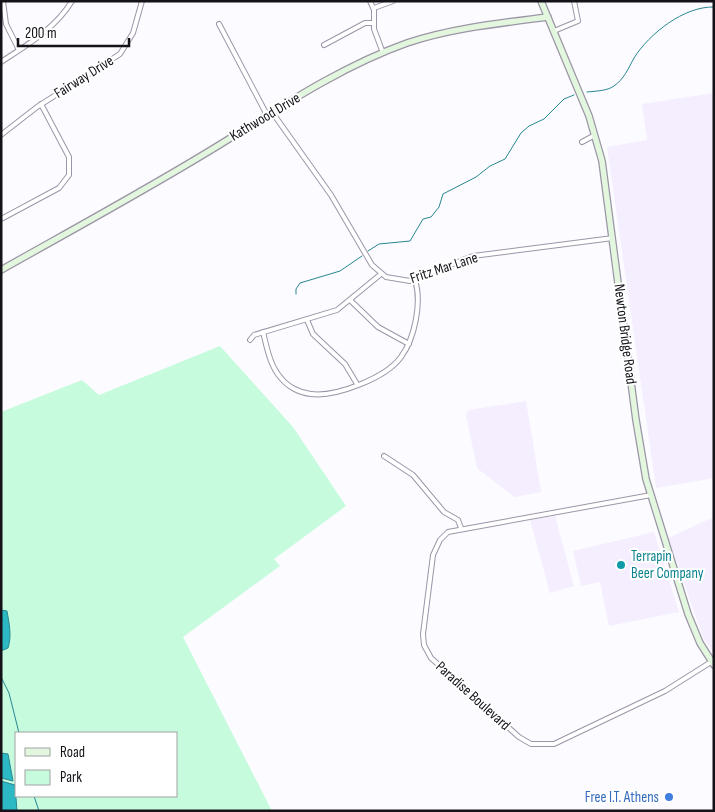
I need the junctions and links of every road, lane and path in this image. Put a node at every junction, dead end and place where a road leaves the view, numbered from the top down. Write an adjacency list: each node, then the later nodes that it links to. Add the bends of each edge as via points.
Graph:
1 (4, 1): 14 (street, via 6,24)
2 (72, 1): 14 (street, via 49,28)
3 (142, 1): 17 (street, Fairway Drive, via 133,33 120,54)
4 (370, 1): 8 (street)
5 (393, 1): 8 (street)
6 (542, 1): 9 (main road, Newton Bridge Road)
7 (574, 1): 12 (street, via 578,21)
8 (374, 8): 10 (street)
9 (548, 17): 12 (main road, Newton Bridge Road); 15 (main road, Kathwood Drive, via 461,29)
10 (373, 23): 13 (street, via 365,23); 15 (street)
11 (219, 24): 18 (street)
12 (554, 31): 20 (main road, Newton Bridge Road)
13 (324, 45)
14 (19, 50): 16 (street)
15 (383, 52): 18 (main road, Kathwood Drive)
16 (1, 62)
17 (41, 104): 19 (street, Fairway Drive); 22 (street, via 68,157 70,175 59,188)
18 (269, 113): 24 (main road, Kathwood Drive, via 142,192); 25 (street, via 331,195)
19 (1, 135)
20 (595, 135): 21 (street); 23 (main road, Newton Bridge Road, via 606,179)
21 (582, 142)
22 (1, 219)
23 (613, 238): 26 (street, Fritz Mar Lane, via 473,256); 34 (main road, Newton Bridge Road, via 638,436)
24 (1, 270)
25 (381, 274): 26 (street, Fritz Mar Lane, via 397,281); 27 (street)
26 (415, 280): 31 (street, via 417,300)
27 (350, 300): 28 (street, via 332,313); 31 (street, via 378,327)
28 (307, 320): 29 (street); 32 (street, via 313,334 345,364)
29 (262, 332): 30 (street); 32 (street, via 273,367 291,387 308,394 321,394)
30 (250, 340)
31 (409, 344): 32 (street, via 390,368)
32 (357, 384)
33 (384, 456): 35 (street, via 413,475 444,512 458,520)
34 (651, 495): 35 (street, Paradise Boulevard); 36 (main road, Newton Bridge Road, via 688,614 700,644)
35 (461, 528): 36 (street, Paradise Boulevard, via 444,535 435,549 424,645 431,658 525,741 546,746 562,740 673,687)
36 (713, 663)

